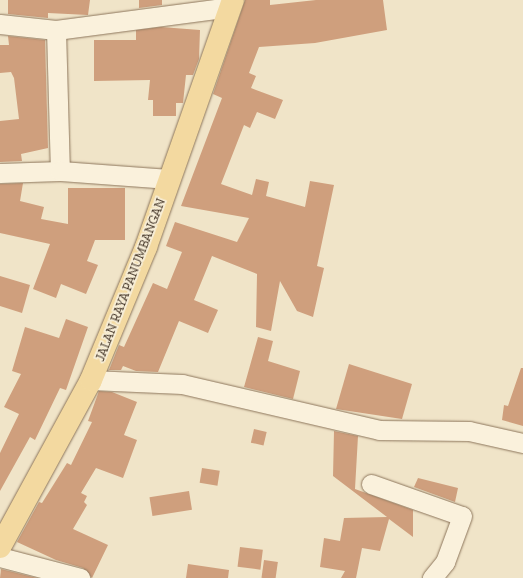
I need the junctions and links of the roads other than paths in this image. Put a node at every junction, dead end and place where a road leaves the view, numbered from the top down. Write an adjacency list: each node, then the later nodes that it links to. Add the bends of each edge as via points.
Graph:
1 (231, 4): 3 (street); 6 (main road, JALAN RAYA PANUMBANGAN)
2 (0, 24): 3 (street)
3 (56, 30): 4 (street)
4 (60, 171): 5 (street); 6 (street)
5 (0, 173)
6 (170, 179): 7 (main road, JALAN RAYA PANUMBANGAN)
7 (92, 380): 8 (street, via 182,384 379,430 469,431); 10 (main road, JALAN RAYA PANUMBANGAN)
8 (523, 443)
9 (371, 484): 13 (street, via 462,516 445,562)
10 (0, 547)
11 (0, 557): 12 (street)
12 (80, 578)
13 (432, 578)

